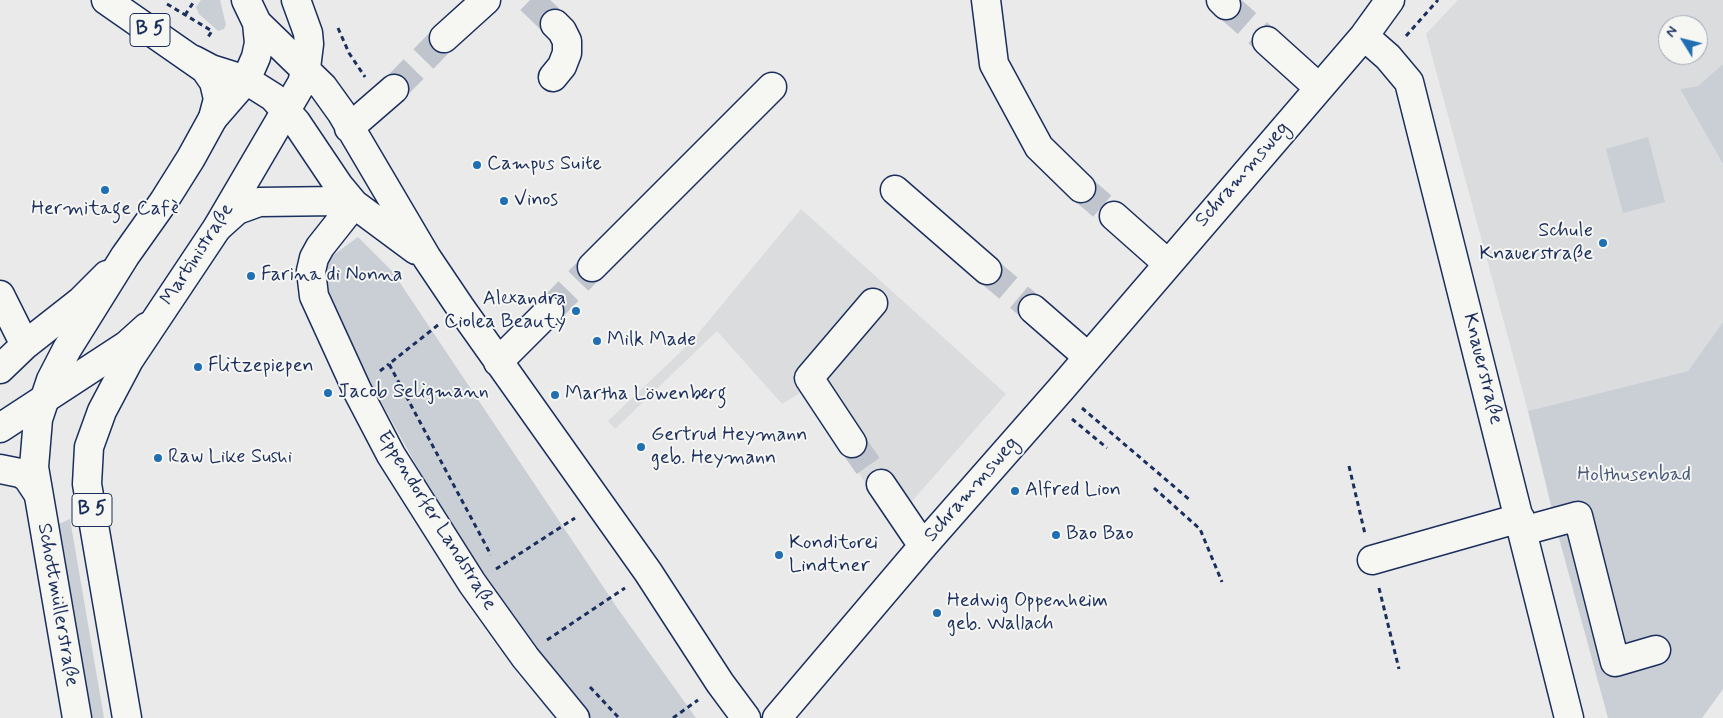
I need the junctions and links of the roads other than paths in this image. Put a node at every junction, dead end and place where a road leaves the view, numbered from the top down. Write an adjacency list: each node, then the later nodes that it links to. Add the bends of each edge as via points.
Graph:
1 (106, 0): 11 (street, B 5)
2 (296, 0): 12 (street, B 5, via 308,33)
3 (486, 0): 9 (street)
4 (986, 0): 21 (street, via 994,64 1039,147)
5 (1390, 0): 8 (street, Schrammsweg)
6 (251, 11): 12 (street); 14 (street, via 259,43 253,68)
7 (555, 24): 13 (street, via 567,42 567,53)
8 (1364, 36): 16 (street, Schrammsweg); 46 (street, Knauerstraße, via 1409,82)
9 (444, 38)
10 (1267, 41): 16 (street)
11 (200, 50): 14 (street, via 211,69); 19 (street, B 5, via 216,87 218,99)
12 (306, 68): 18 (street, Martinistraße / B 5, via 302,83); 20 (street, via 324,86)
13 (553, 77)
14 (246, 80): 18 (street); 19 (street)
15 (772, 87): 29 (street)
16 (1318, 87): 28 (street, Schrammsweg)
17 (394, 89): 20 (street)
18 (287, 110): 23 (street); 25 (street, Martinistraße / B 5)
19 (213, 118): 26 (street, B 5, via 164,201)
20 (349, 128): 27 (street)
21 (1081, 188)
22 (895, 190): 30 (street)
23 (354, 204): 25 (street, via 338,201 259,202 237,210); 27 (street); 52 (street, Eppendorfer Landstraße, via 314,258 311,271 314,296 357,390 391,454 472,583 524,657)
24 (1114, 216): 28 (street)
25 (217, 228): 35 (street, Martinistraße / B 5)
26 (125, 256): 36 (street, via 81,301); 40 (street, B 5, via 66,349)
27 (427, 258): 38 (street)
28 (1167, 263): 37 (street, Schrammsweg)
29 (592, 267)
30 (987, 270)
31 (0, 295): 36 (street)
32 (873, 303): 42 (street, via 809,378)
33 (1033, 309): 37 (street)
34 (549, 310): 38 (street)
35 (157, 317): 40 (street, Martinistraße, via 127,345); 51 (street, B 5, via 102,411 89,447 87,464 87,484)
36 (25, 345): 39 (street)
37 (1088, 357): 47 (street, Schrammsweg)
38 (498, 362): 53 (street, via 648,572)
39 (0, 369)
40 (43, 401): 41 (street, Martinistraße); 45 (street, B 5, via 34,443)
41 (0, 428)
42 (852, 443)
43 (0, 468): 45 (street, via 27,477)
44 (881, 484): 47 (street)
45 (38, 492): 50 (street, Schottmüllerstraße / B 5)
46 (1522, 525): 48 (street); 49 (street, via 1578,516 1615,662); 55 (street, Knauerstraße)
47 (923, 546): 54 (street, Schrammsweg)
48 (1372, 560)
49 (1656, 650)
50 (77, 718)
51 (127, 718)
52 (575, 718)
53 (746, 718)
54 (777, 718)
55 (1570, 718)

